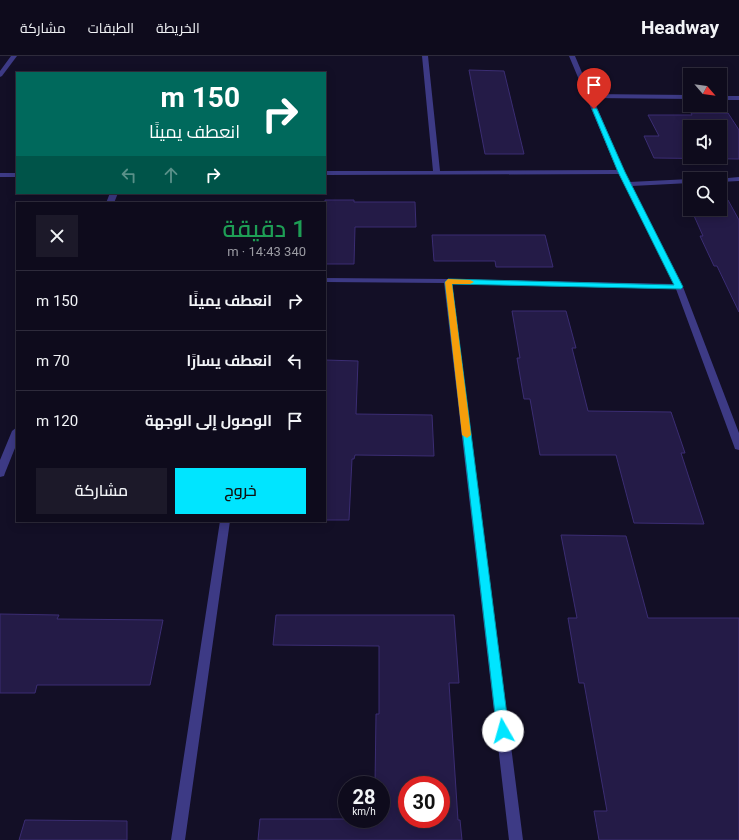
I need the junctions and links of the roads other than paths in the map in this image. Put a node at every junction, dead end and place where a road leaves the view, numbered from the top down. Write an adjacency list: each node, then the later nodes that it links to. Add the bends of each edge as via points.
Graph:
1 (14, 56): 4 (street)
2 (425, 56): 9 (street)
3 (572, 56): 5 (street)
4 (0, 75)
5 (589, 96): 6 (street); 10 (street)
6 (683, 97)
7 (727, 98): 8 (street)
8 (739, 98)
9 (437, 172): 10 (street); 11 (street)
10 (621, 172): 17 (street)
11 (326, 173)
12 (0, 175): 13 (street)
13 (16, 175)
14 (739, 179): 15 (street)
15 (727, 180)
16 (683, 181): 17 (street)
17 (627, 184): 20 (street)
18 (326, 280): 19 (street)
19 (448, 282): 20 (street); 26 (street)
20 (679, 287): 22 (street)
21 (16, 433): 23 (street)
22 (739, 446)
23 (0, 473)
24 (225, 522): 25 (street)
25 (178, 840)
26 (516, 840)

